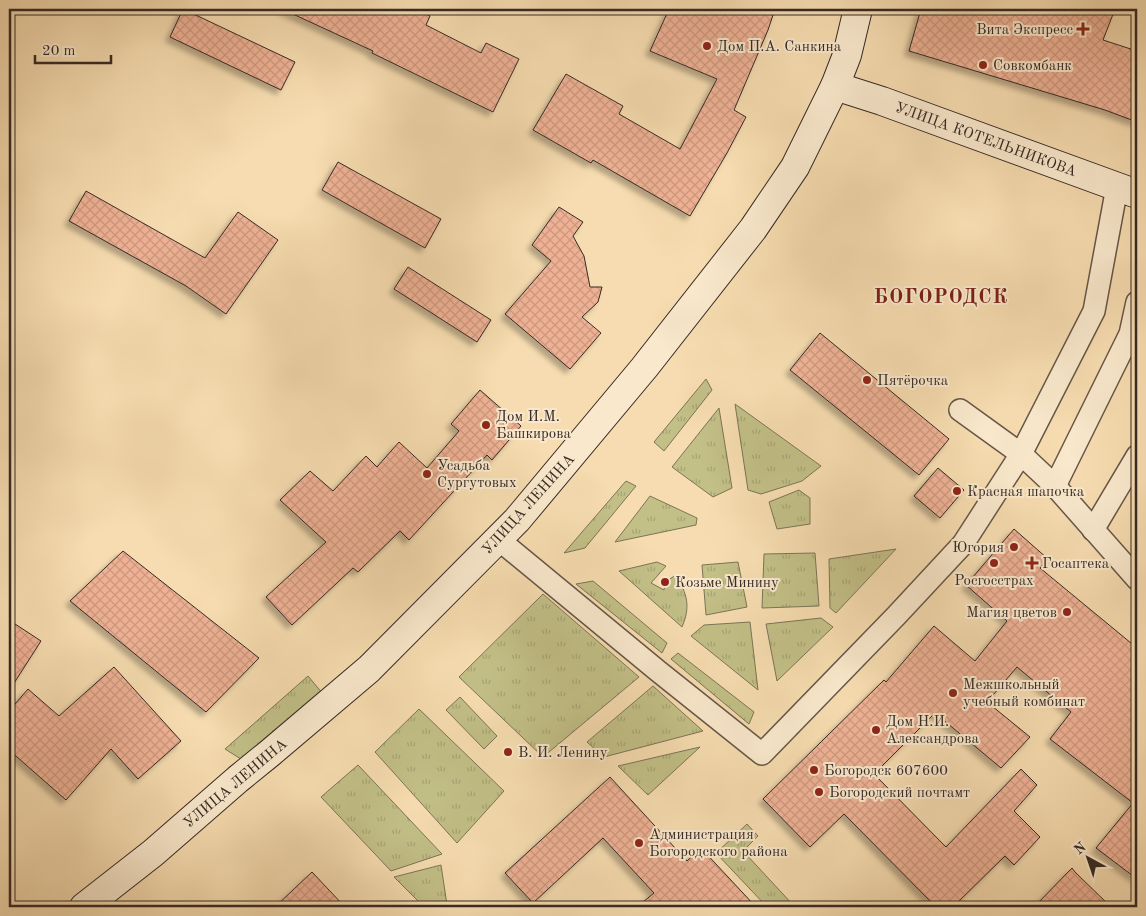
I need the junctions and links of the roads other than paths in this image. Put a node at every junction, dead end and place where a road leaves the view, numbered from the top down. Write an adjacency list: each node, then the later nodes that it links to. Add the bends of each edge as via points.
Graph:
1 (858, 9): 2 (main road, УЛИЦА ЛЕНИНА)
2 (835, 86): 3 (main road, УЛИЦА КОТЕЛЬНИКОВА); 10 (main road, УЛИЦА ЛЕНИНА, via 795,167 753,229 644,368)
3 (1127, 191): 6 (street, via 1094,311)
4 (1137, 302): 8 (street, via 1130,334)
5 (960, 410): 6 (street)
6 (1022, 454): 8 (street); 10 (street, via 964,544 762,754)
7 (1137, 456): 9 (street)
8 (1055, 486): 9 (street)
9 (1093, 530): 11 (street)
10 (498, 539): 12 (main road, УЛИЦА ЛЕНИНА, via 368,669 153,853)
11 (1137, 579)
12 (84, 907)

